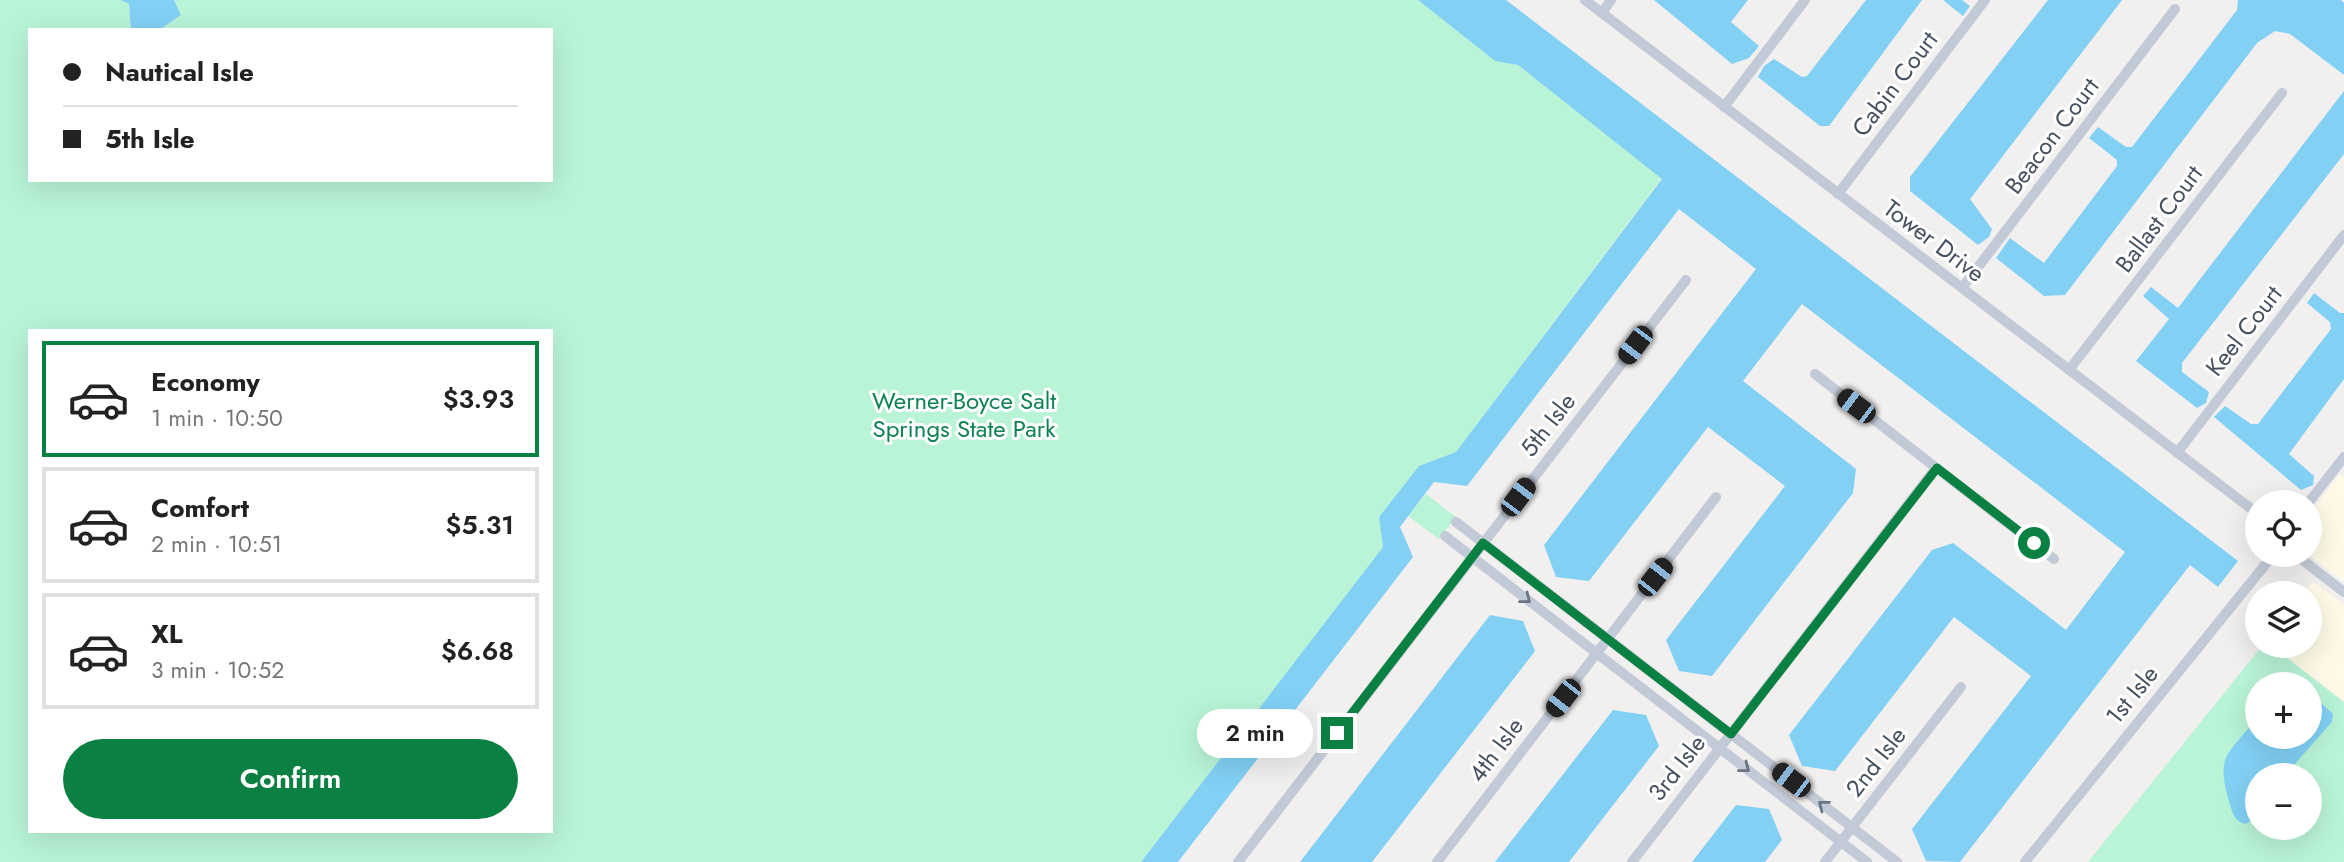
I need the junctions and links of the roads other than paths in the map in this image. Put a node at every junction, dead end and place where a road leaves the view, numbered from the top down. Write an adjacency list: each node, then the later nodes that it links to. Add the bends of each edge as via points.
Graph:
1 (1585, 0): 6 (street, Tower Drive)
2 (1611, 0): 6 (street)
3 (1805, 0): 8 (street)
4 (1985, 0): 9 (street, Cabin Court)
5 (2175, 9): 12 (street, Beacon Court)
6 (1602, 13): 8 (street, Tower Drive)
7 (2282, 93): 13 (street, Ballast Court)
8 (1724, 107): 9 (street, Tower Drive)
9 (1838, 194): 12 (street, Tower Drive)
10 (2344, 235): 15 (street, Keel Court)
11 (1686, 280): 23 (street, 5th Isle)
12 (1962, 288): 13 (street, Tower Drive)
13 (2069, 370): 15 (street, Tower Drive)
14 (1815, 374): 17 (street)
15 (2177, 453): 20 (street, Tower Drive)
16 (2344, 457): 18 (street)
17 (1937, 468): 25 (street); 32 (street, 3rd Isle)
18 (2318, 490)
19 (1716, 497): 29 (street, 4th Isle)
20 (2245, 504)
21 (1456, 522): 23 (street)
22 (1444, 536): 24 (street)
23 (1483, 543): 24 (street, 5th Isle); 29 (street)
24 (1472, 557): 30 (street, one-way to 30); 36 (street, 5th Isle)
25 (2054, 559)
26 (2263, 567): 42 (street, 1st Isle)
27 (2312, 567): 28 (street)
28 (2344, 592)
29 (1608, 639): 30 (street, 4th Isle); 32 (street)
30 (1597, 653): 33 (street); 37 (street, 4th Isle)
31 (1961, 687): 34 (street, 2nd Isle)
32 (1731, 734): 33 (street, 3rd Isle); 34 (street, one-way to 32)
33 (1720, 748): 35 (street, one-way to 35); 38 (street, 3rd Isle)
34 (1852, 827): 35 (street, 2nd Isle); 41 (street)
35 (1841, 842): 39 (street, 2nd Isle); 40 (street)
36 (1238, 862)
37 (1437, 862)
38 (1632, 862)
39 (1825, 862)
40 (1867, 862)
41 (1897, 862)
42 (2025, 862)

